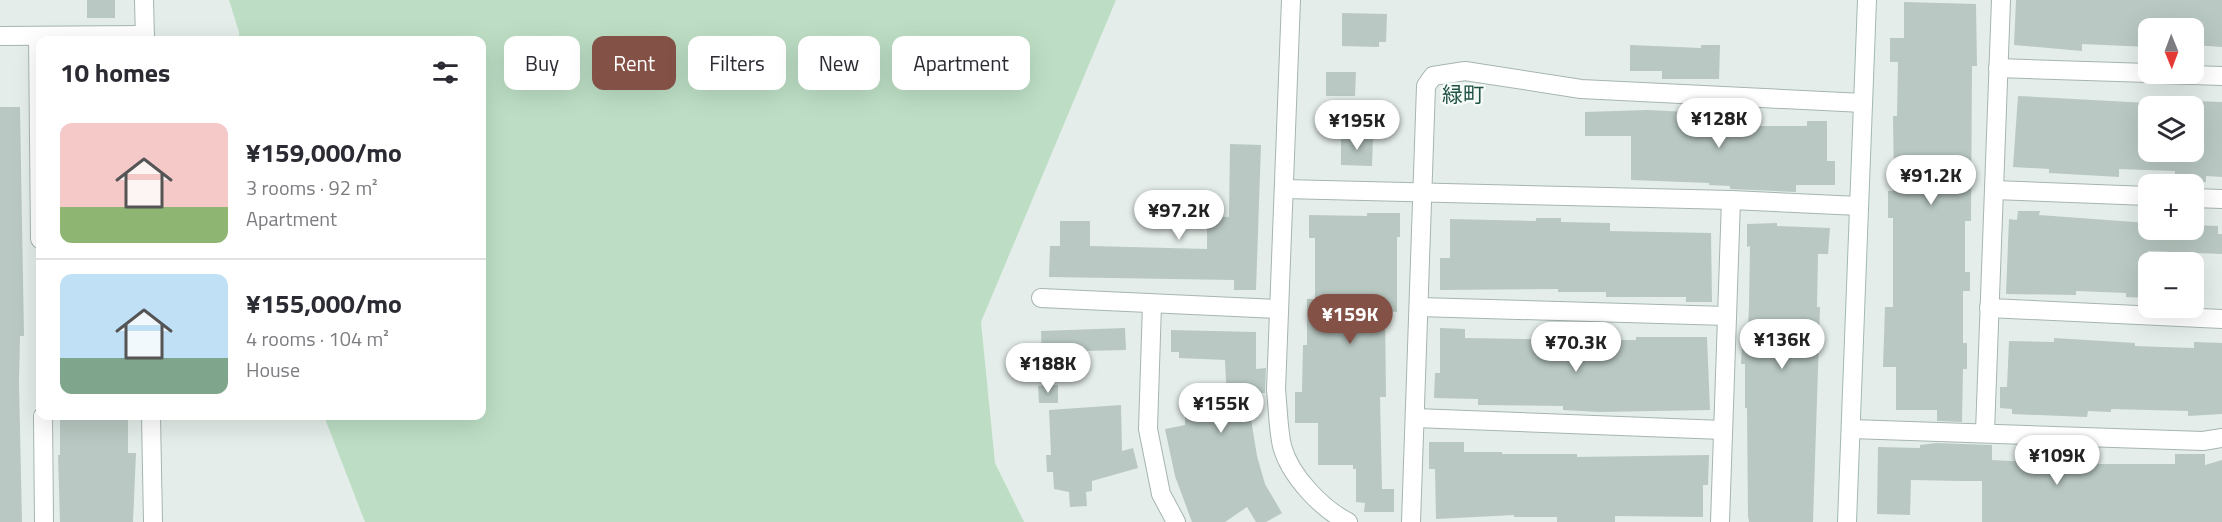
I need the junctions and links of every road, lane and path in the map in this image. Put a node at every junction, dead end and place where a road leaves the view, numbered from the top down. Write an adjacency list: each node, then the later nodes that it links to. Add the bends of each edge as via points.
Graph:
1 (144, 0): 7 (street)
2 (1291, 0): 13 (street)
3 (1867, 0): 12 (street)
4 (2001, 0): 8 (street)
5 (0, 36): 6 (street)
6 (38, 36)
7 (145, 36)
8 (1998, 68): 9 (street); 14 (street)
9 (2138, 73)
10 (2204, 75): 11 (street)
11 (2222, 76)
12 (1863, 103): 15 (street, via 1581,88 1449,71 1433,76 1426,86); 20 (street)
13 (1284, 189): 15 (street); 25 (street)
14 (1994, 190): 16 (street); 24 (street)
15 (1423, 192): 19 (street); 23 (street)
16 (2138, 196)
17 (2204, 198): 18 (street)
18 (2222, 199)
19 (1731, 200): 20 (street); 26 (street)
20 (1859, 206): 31 (street)
21 (1041, 298): 22 (street)
22 (1152, 304): 25 (street); 37 (street, via 1148,429 1161,494)
23 (1419, 307): 26 (street); 28 (street)
24 (1989, 308): 27 (street); 33 (street)
25 (1277, 309): 38 (street, via 1276,390 1282,447 1303,484 1329,513)
26 (1727, 316): 32 (street)
27 (2222, 319)
28 (1415, 418): 32 (street); 39 (street)
29 (43, 420): 35 (street)
30 (151, 420): 36 (street)
31 (1851, 429): 33 (street); 41 (street)
32 (1723, 430): 40 (street)
33 (1985, 432): 34 (street, via 2203,441)
34 (2222, 438)
35 (44, 522)
36 (153, 522)
37 (1176, 522)
38 (1348, 522)
39 (1411, 522)
40 (1720, 522)
41 (1847, 522)

